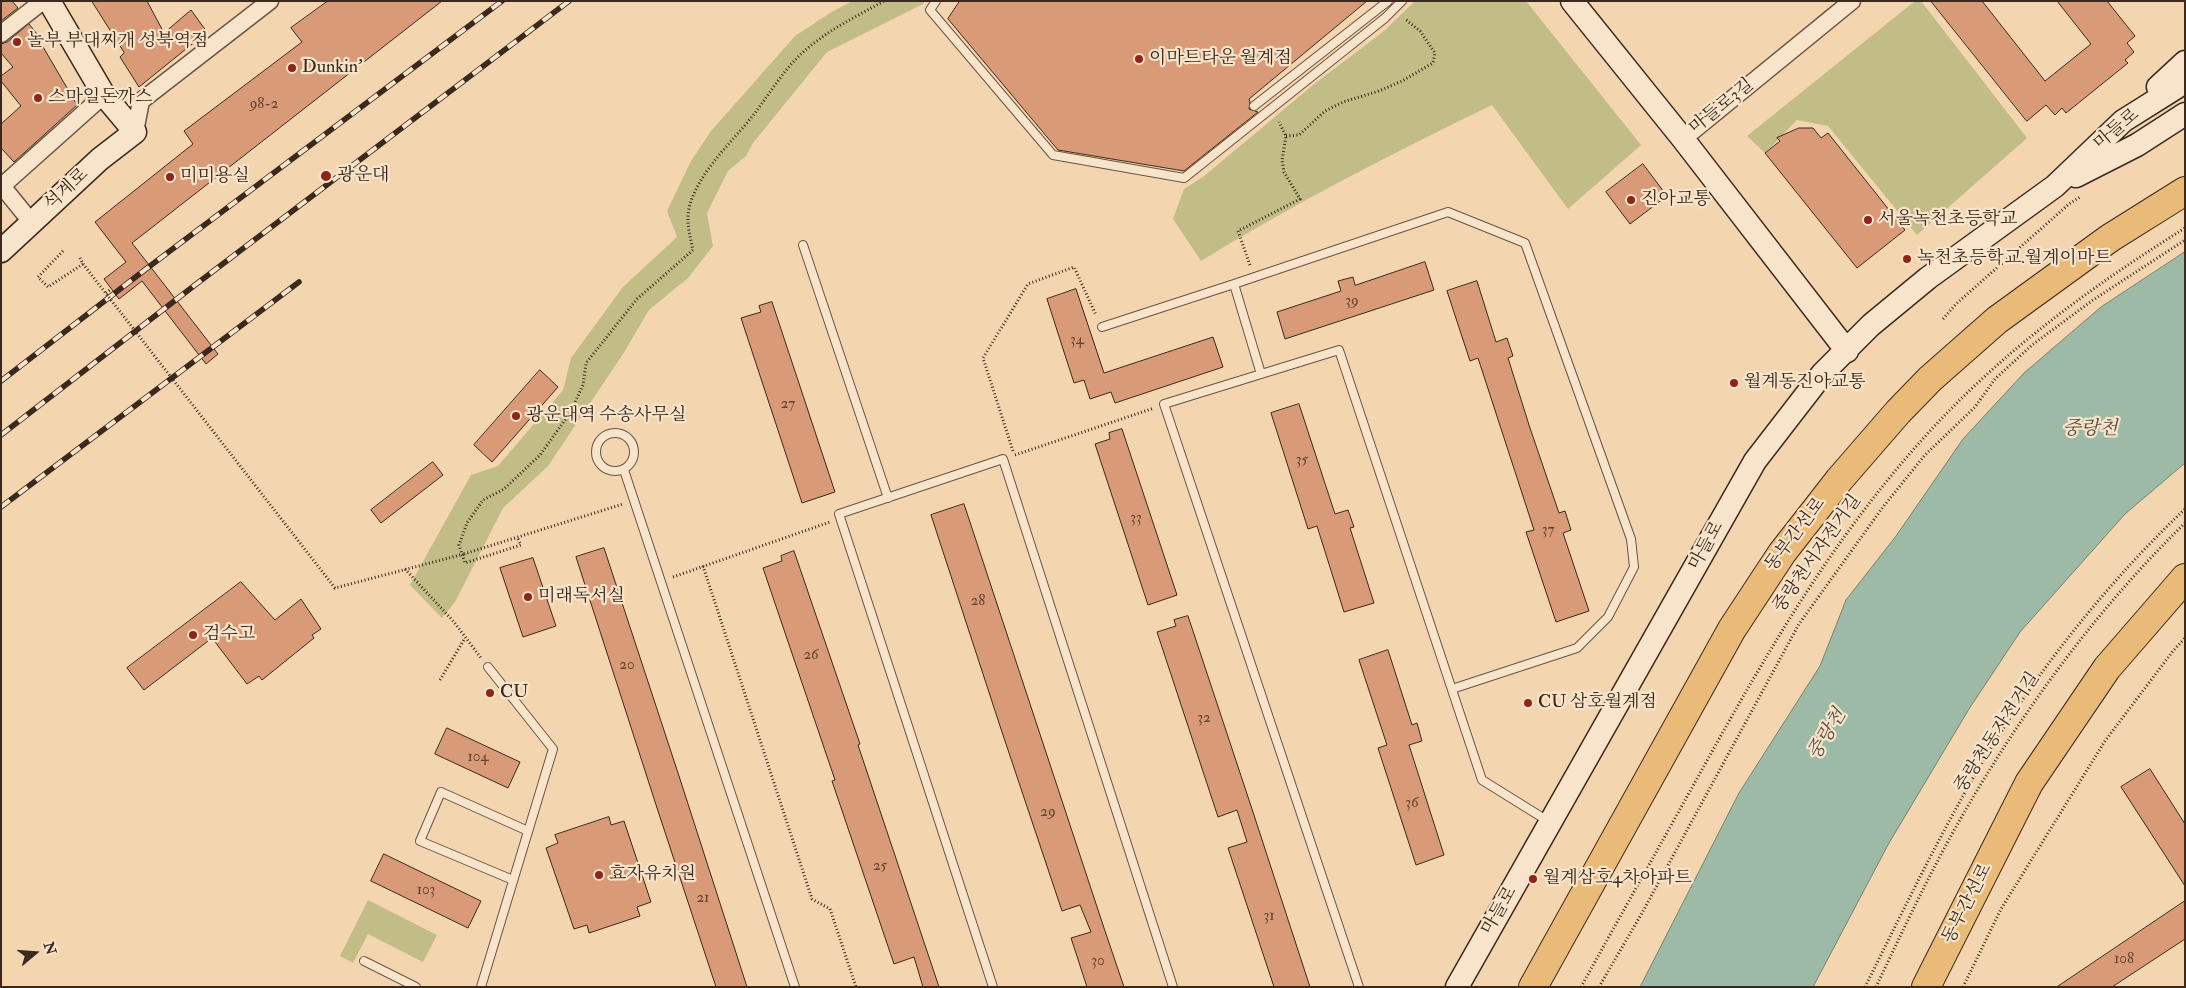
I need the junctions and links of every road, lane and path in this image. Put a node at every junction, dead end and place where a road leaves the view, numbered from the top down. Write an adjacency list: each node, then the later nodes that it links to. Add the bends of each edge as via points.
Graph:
1 (43, 1): 11 (street)
2 (49, 1): 14 (main road)
3 (884, 1): 50 (path, via 840,25 808,48 778,80 752,118 713,162 691,200 687,218 693,250 637,299 586,362 583,385 570,413 540,455 504,489 483,500 467,523 459,545 465,563 521,545)
4 (936, 1): 6 (lane, via 930,10 1053,155 1184,178)
5 (1388, 1): 15 (lane)
6 (1402, 1)
7 (1572, 1): 21 (main road)
8 (1852, 1): 21 (street, 마들로3길)
9 (269, 2): 19 (street, via 141,101)
10 (1406, 18): 20 (path, via 1435,53 1433,63 1379,91 1343,102 1325,111 1299,135)
11 (1, 34)
12 (2185, 62): 17 (main road)
13 (2185, 82): 17 (main road, 마들로)
14 (104, 95): 19 (main road); 25 (street, via 2,186)
15 (1254, 106)
16 (2185, 114): 22 (main road, 마들로, via 2137,145)
17 (2123, 121): 22 (main road, 마들로)
18 (1279, 122): 20 (path)
19 (134, 132): 25 (main road, 석계로)
20 (1286, 136): 33 (path, via 1282,160 1284,172 1300,199 1238,231)
21 (1684, 139): 39 (main road, 마들로3길)
22 (2055, 186): 39 (main road, 마들로, via 1928,278 1871,325)
23 (2185, 191): 72 (highway, 동부간선로, via 2110,238 1997,320 1924,385 1839,480 1782,553 1732,629)
24 (2084, 195): 37 (path, via 2069,204)
25 (32, 223): 29 (main road, 석계로)
26 (2185, 228): 73 (path, 중랑천서자전거길, via 2095,287 2012,352 1921,441 1874,498 1813,580 1764,658)
27 (2185, 240): 74 (path, via 2093,300 2032,345 1995,379 1975,407 1924,455 1883,506 1800,624)
28 (803, 245): 45 (lane)
29 (1, 251)
30 (63, 251): 32 (path, via 38,277 48,287)
31 (79, 256): 32 (path)
32 (83, 264): 36 (path, bridge)
33 (1254, 278): 34 (lane); 59 (lane, via 1448,212 1525,243 1631,539 1634,566 1608,617 1577,648)
34 (1234, 284): 38 (lane); 40 (lane)
35 (111, 289): 36 (path, bridge)
36 (106, 293): 52 (path, bridge, via 335,588)
37 (1942, 319)
38 (1102, 327): 42 (path, via 1074,267 1028,284 983,358)
39 (1846, 351): 60 (main road, 마들로, via 1823,373 1755,461)
40 (1261, 374): 41 (lane); 59 (lane, via 1339,350)
41 (1164, 404): 42 (path); 70 (lane)
42 (1014, 455): 43 (path)
43 (1003, 459): 45 (lane); 69 (lane)
44 (624, 470): 44 (lane, via 611,471 600,464 597,445 606,435 624,435 633,443 633,462); 46 (lane)
45 (888, 498): 48 (lane, via 839,514)
46 (634, 500): 50 (path); 54 (lane)
47 (2185, 509): 75 (path, via 2135,559 2068,639 1994,743 1928,860)
48 (841, 518): 51 (path); 68 (lane)
49 (2185, 523): 76 (path, 중랑천동자전거길, via 2152,555 2070,651 2022,719 1964,812)
50 (518, 539): 52 (path, bridge)
51 (703, 566): 54 (path); 67 (path, via 812,899 830,909)
52 (406, 569): 55 (path)
53 (2185, 578): 77 (highway, 동부간선로, via 2107,668 2029,783)
54 (660, 581): 66 (lane)
55 (465, 638): 57 (path); 58 (path)
56 (2185, 638): 78 (path, via 2104,741 2001,909)
57 (488, 667): 61 (lane, via 553,749)
58 (440, 680)
59 (1452, 689): 60 (lane, via 1482,780)
60 (1550, 823): 71 (main road, 마들로)
61 (528, 831): 62 (lane); 62 (lane, via 441,792 420,841)
62 (513, 880): 65 (lane)
63 (364, 961): 64 (lane)
64 (416, 987)
65 (480, 987)
66 (795, 987)
67 (856, 987)
68 (993, 987)
69 (1173, 987)
70 (1359, 987)
71 (1457, 987)
72 (1533, 987)
73 (1582, 987)
74 (1599, 987)
75 (1865, 987)
76 (1876, 987)
77 (1926, 987)
78 (1963, 987)

